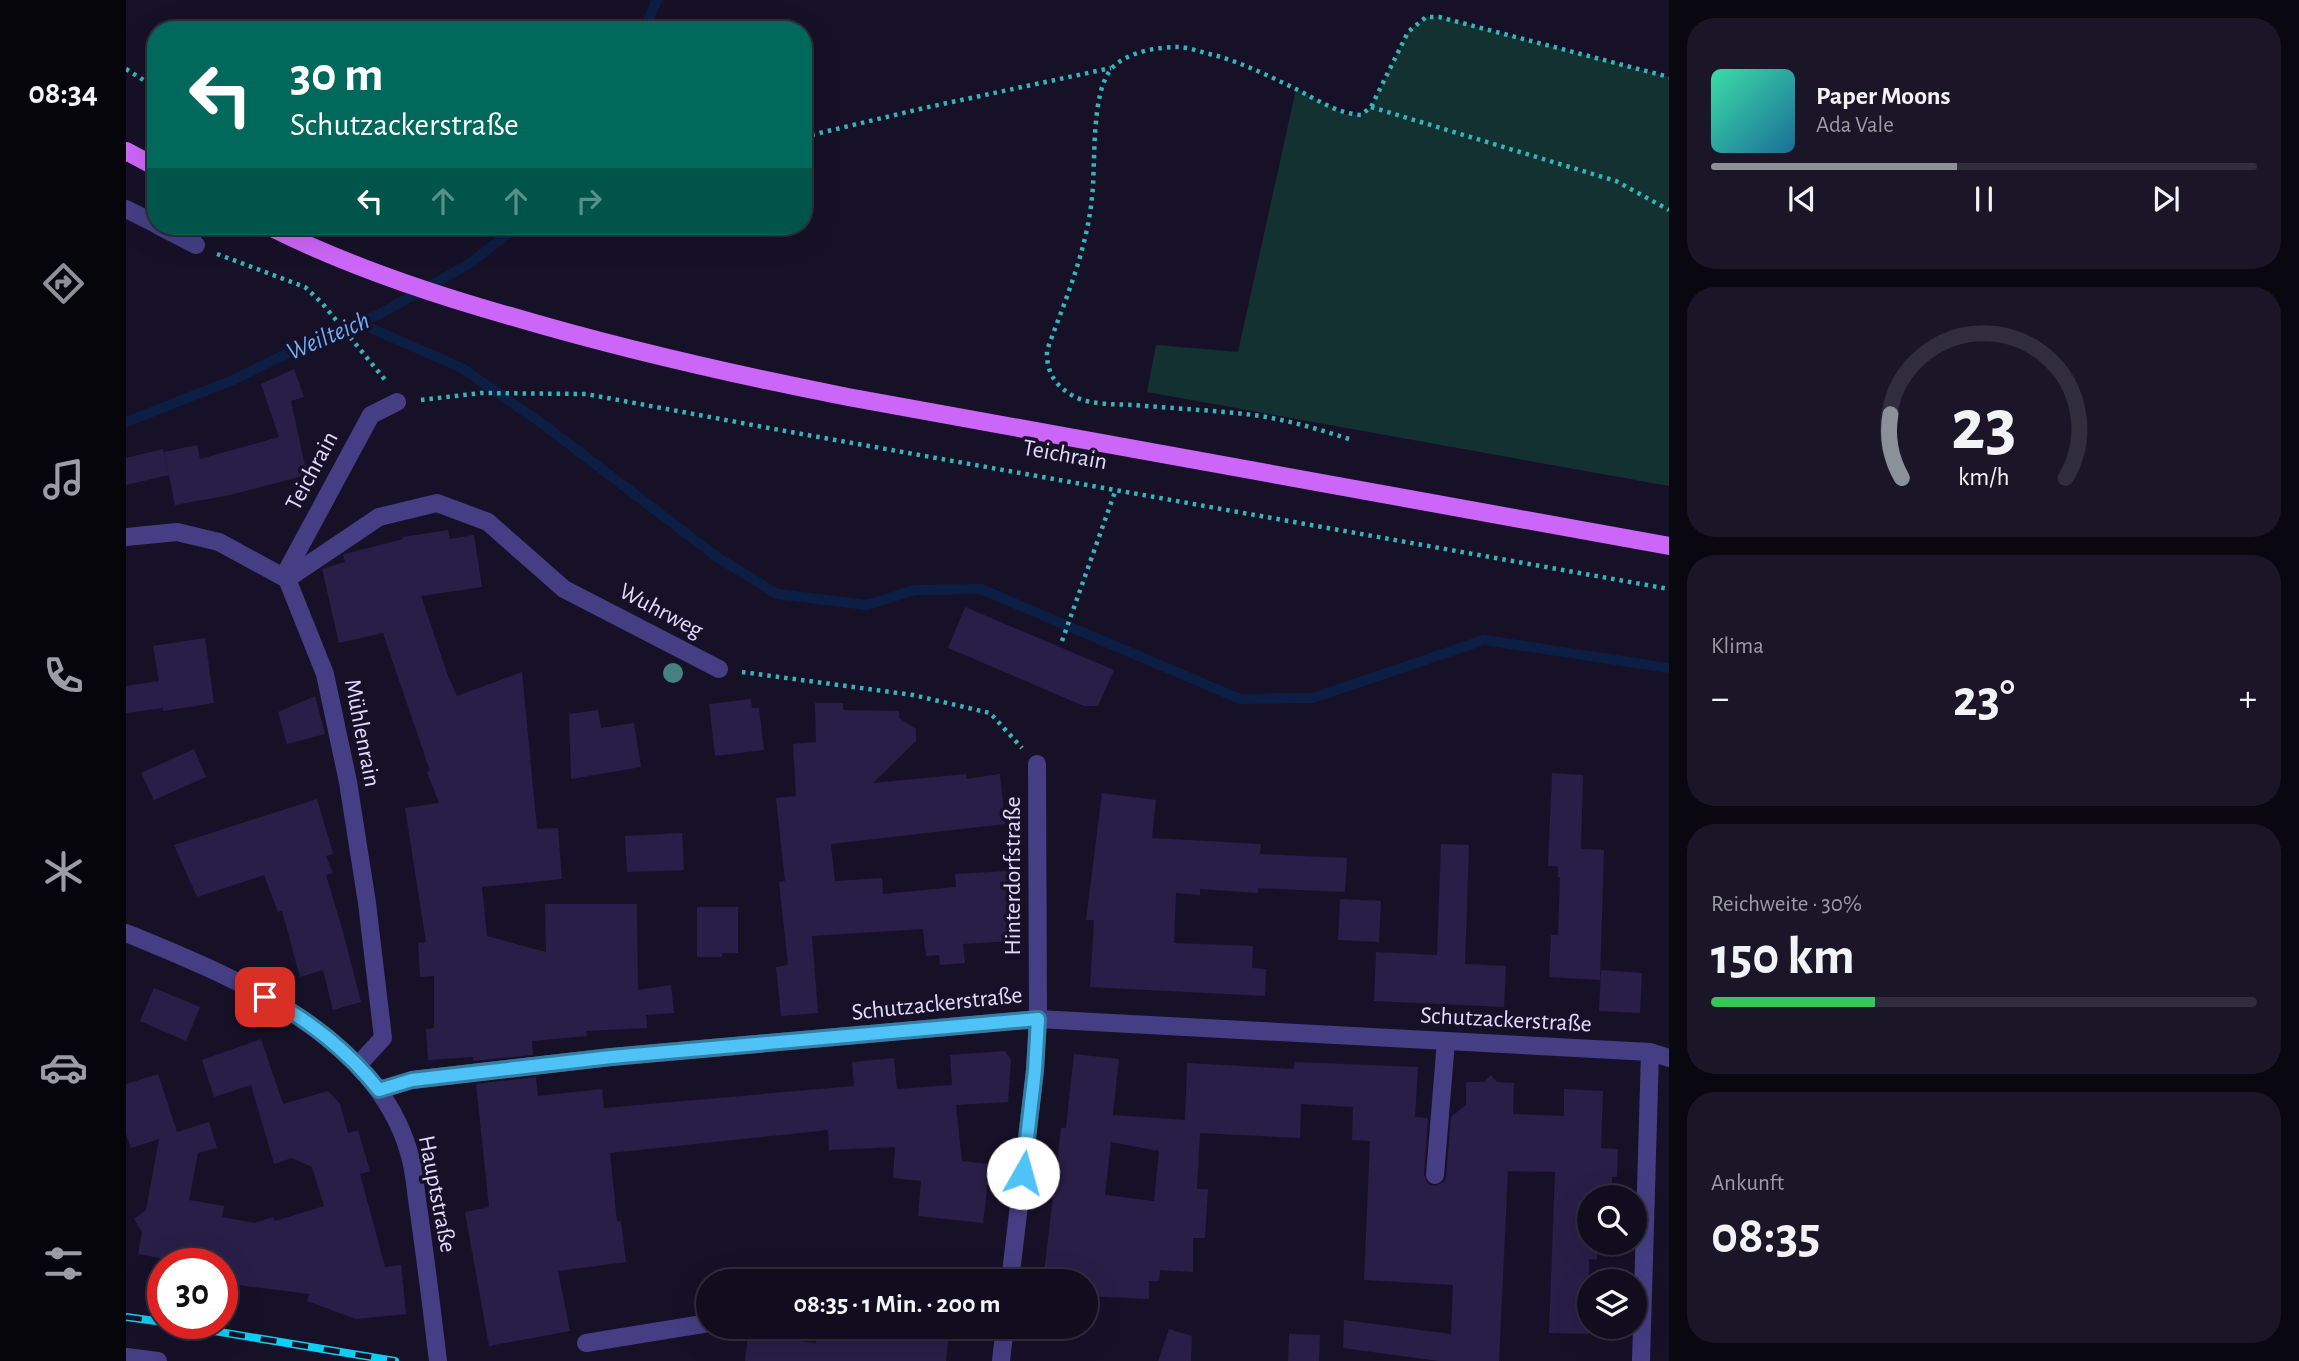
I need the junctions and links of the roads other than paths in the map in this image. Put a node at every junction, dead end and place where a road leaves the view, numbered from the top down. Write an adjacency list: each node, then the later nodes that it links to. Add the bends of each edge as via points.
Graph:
1 (126, 151): 2 (main road)
2 (147, 162)
3 (126, 209): 4 (street)
4 (147, 220)
5 (176, 235): 7 (street)
6 (287, 235): 10 (main road, via 449,299 748,377)
7 (196, 245)
8 (397, 402): 11 (street, Teichrain, via 371,415)
9 (126, 537): 11 (street, via 177,532 219,542)
10 (1669, 546)
11 (285, 578): 12 (street, Wuhrweg, via 379,517 437,503 488,522 564,589); 19 (street, Mühlenrain, via 325,674 367,903 383,1038)
12 (719, 669)
13 (1037, 764): 15 (street, Hinterdorfstraße)
14 (126, 933): 19 (street, Hauptstraße, via 286,1008)
15 (1038, 1019): 16 (street, Schutzackerstraße); 20 (street, Schutzackerstraße, via 611,1057 412,1080); 22 (street, Hinterdorfstraße)
16 (1446, 1041): 17 (street, Schutzackerstraße); 21 (street)
17 (1650, 1052): 18 (street, Schutzackerstraße); 30 (street)
18 (1669, 1058)
19 (359, 1064): 20 (street, Hauptstraße)
20 (379, 1090): 28 (street, Hauptstraße, via 411,1159)
21 (1435, 1175)
22 (1011, 1269)
23 (696, 1326): 25 (street)
24 (1004, 1339): 29 (street)
25 (586, 1343)
26 (126, 1357): 27 (street)
27 (158, 1361)
28 (438, 1361)
29 (1001, 1361)
30 (1641, 1361)

